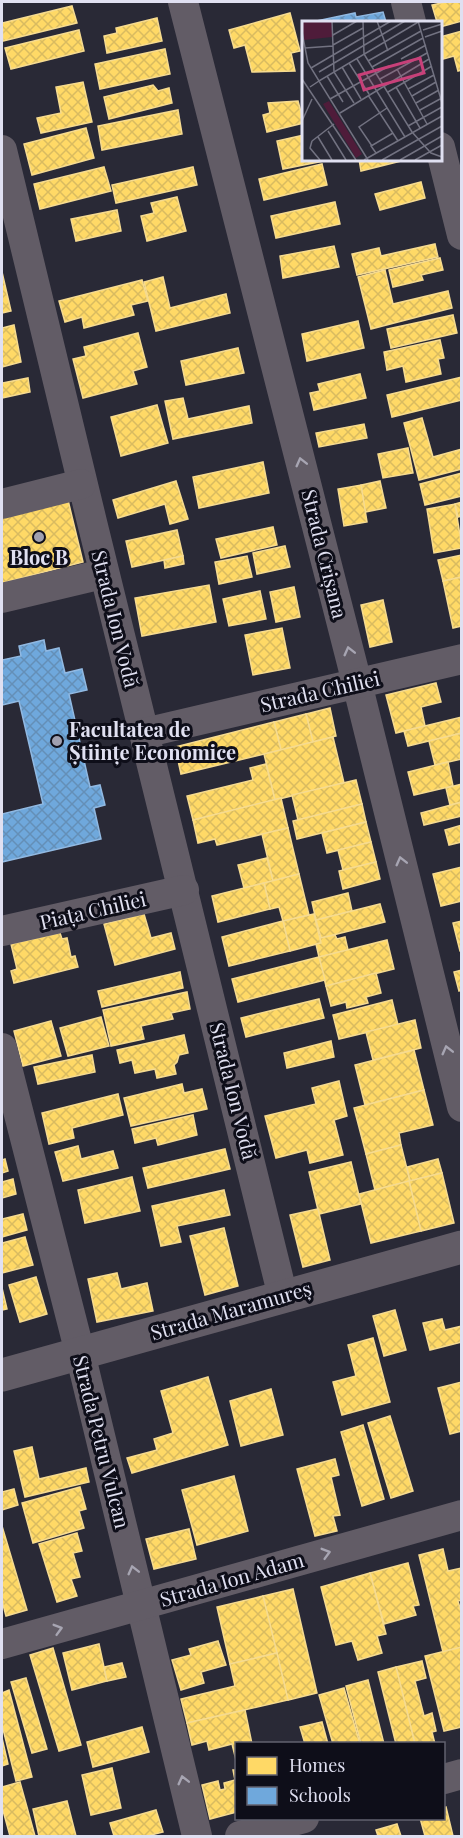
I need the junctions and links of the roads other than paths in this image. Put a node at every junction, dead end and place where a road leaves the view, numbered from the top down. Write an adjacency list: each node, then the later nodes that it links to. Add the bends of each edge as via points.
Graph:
1 (183, 2): 12 (street, Strada Crișana, one-way to 1)
2 (406, 2): 3 (street)
3 (411, 21)
4 (2, 150): 7 (street, Strada Ion Vodă)
5 (442, 151): 6 (street)
6 (462, 235)
7 (81, 484): 8 (street); 9 (street, Strada Ion Vodă)
8 (2, 504)
9 (103, 574): 10 (street); 13 (street, Strada Ion Vodă)
10 (2, 598)
11 (462, 659): 12 (street, Strada Chiliei)
12 (357, 683): 13 (street, Strada Chiliei); 17 (street, Strada Crișana, one-way to 12)
13 (144, 733): 14 (street, Strada Ion Vodă)
14 (184, 890): 15 (street, Piața Chiliei); 19 (street, Strada Ion Vodă)
15 (2, 931)
16 (2, 1048): 20 (street, Strada Petru Vulcan)
17 (462, 1107)
18 (462, 1247): 19 (street, Strada Maramureș)
19 (283, 1297): 20 (street, Strada Maramureș)
20 (80, 1353): 21 (street, Strada Maramureș); 23 (street, Strada Petru Vulcan, one-way to 20)
21 (2, 1376)
22 (462, 1515): 23 (street, Strada Ion Adam, one-way to 22)
23 (141, 1605): 24 (street, Strada Ion Adam, one-way to 23); 28 (street, Strada Petru Vulcan, one-way to 23)
24 (2, 1644)
25 (462, 1774): 26 (street)
26 (445, 1779)
27 (297, 1820): 29 (street)
28 (197, 1836)
29 (240, 1836)

